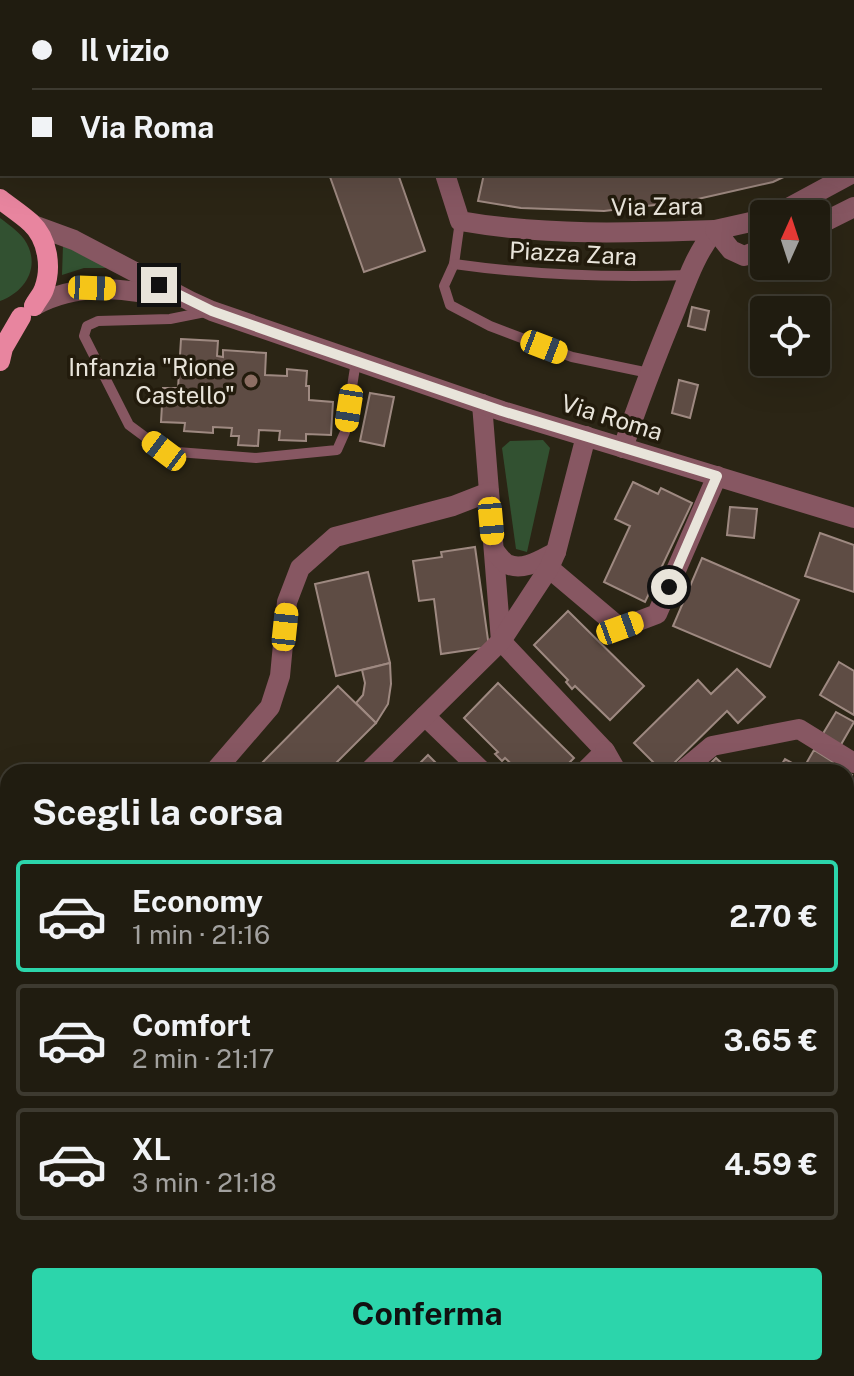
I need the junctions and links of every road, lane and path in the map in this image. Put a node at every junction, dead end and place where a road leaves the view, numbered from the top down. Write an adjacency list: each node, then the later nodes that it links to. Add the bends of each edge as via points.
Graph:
1 (446, 176): 7 (street)
2 (847, 176): 4 (street)
3 (0, 199): 9 (main road, Via Roma)
4 (803, 200)
5 (854, 207): 6 (street)
6 (830, 219)
7 (460, 221): 10 (street, Via Zara, via 613,234); 12 (lane)
8 (750, 222): 10 (street)
9 (33, 225): 14 (street, Via Roma, via 74,240); 15 (main road, via 47,255 48,274)
10 (715, 230): 11 (street, via 731,250); 13 (street, Via Zara)
11 (750, 254)
12 (454, 264): 13 (lane, Piazza Zara, via 571,274); 20 (lane, via 444,286 450,305 572,357)
13 (690, 275): 20 (street, Via Zara)
14 (190, 301): 15 (street, Via Roma, via 92,288 52,296); 16 (street, Via Roma)
15 (28, 311): 17 (main road, Via Roma); 18 (main road)
16 (212, 311): 19 (street, Via Roma); 19 (lane, Via Roma, via 87,326 84,336 129,425 164,451 256,458 337,450 345,432)
17 (0, 324)
18 (0, 361)
19 (356, 361): 21 (street, Via Roma)
20 (649, 373): 23 (street, Via Zara)
21 (482, 404): 22 (street, Via Roma); 25 (street)
22 (586, 436): 23 (street, Via Roma); 28 (street)
23 (623, 448): 24 (street, Via Roma)
24 (717, 476): 26 (street, Via Roma); 28 (street, via 657,614 620,628)
25 (489, 492): 27 (street); 33 (street, via 335,537 300,568 287,602 280,676 270,707)
26 (854, 518)
27 (494, 550): 28 (street, via 505,563 518,566); 29 (street)
28 (552, 560): 29 (street)
29 (501, 641): 30 (street); 31 (street)
30 (425, 716): 34 (street); 35 (street)
31 (605, 751): 36 (street); 37 (street)
32 (854, 763): 38 (street, via 799,729 712,746)
33 (221, 764)
34 (376, 764)
35 (475, 764)
36 (592, 764)
37 (612, 764)
38 (691, 764)

